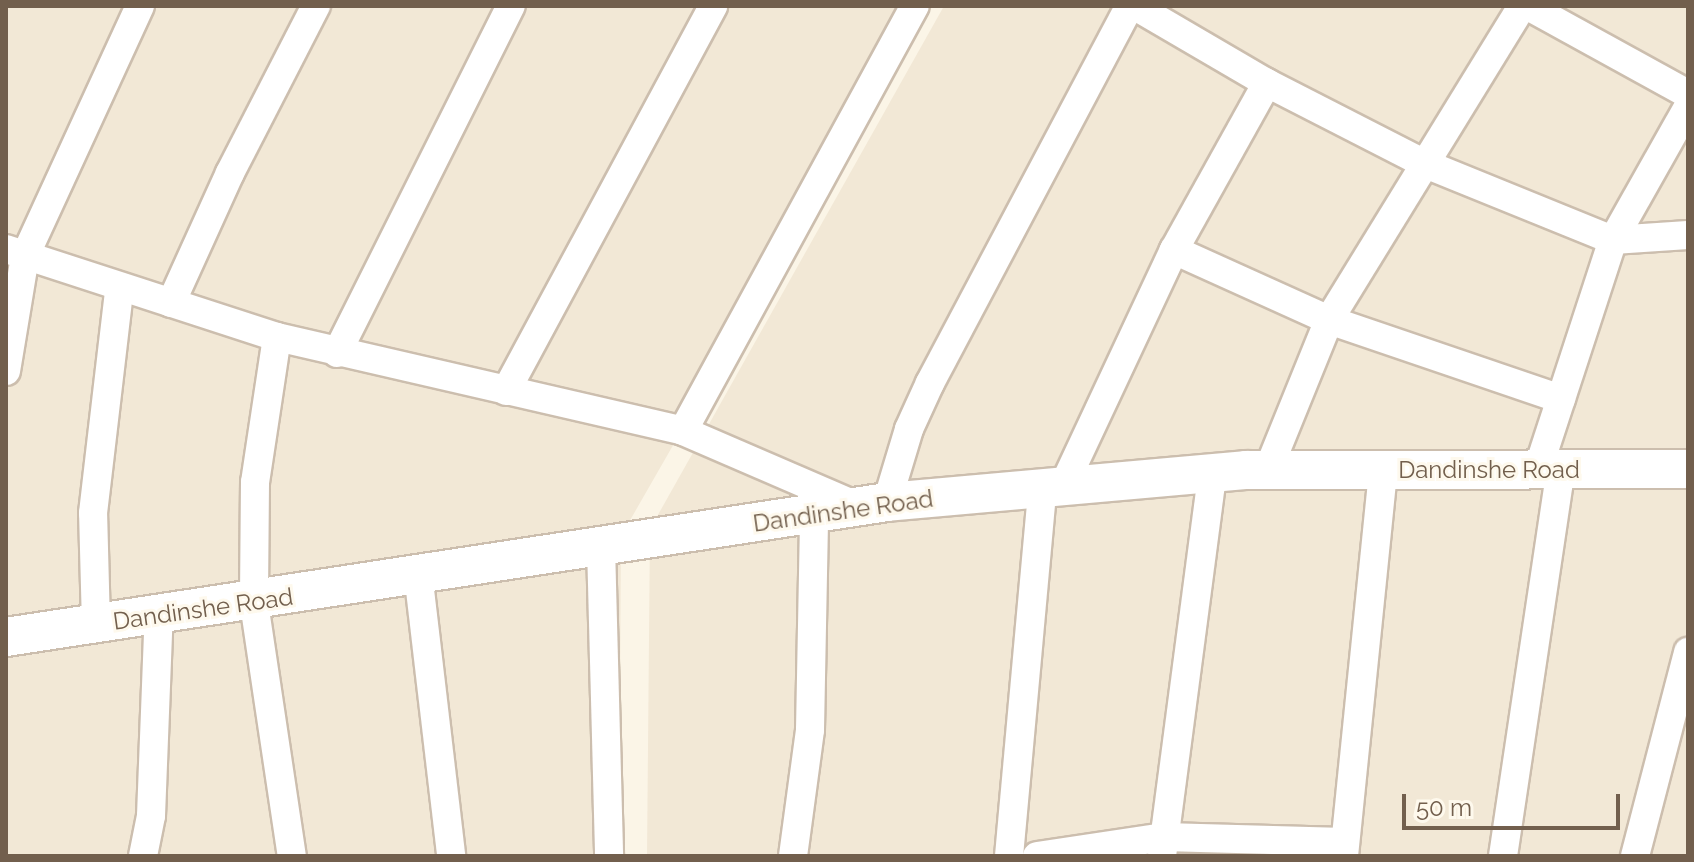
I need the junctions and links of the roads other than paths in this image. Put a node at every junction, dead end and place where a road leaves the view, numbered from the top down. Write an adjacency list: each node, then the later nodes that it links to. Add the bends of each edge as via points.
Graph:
1 (140, 6): 15 (street)
2 (316, 6): 17 (street, via 230,173)
3 (511, 6): 20 (street)
4 (713, 6): 22 (street)
5 (915, 6): 24 (street)
6 (1132, 6): 8 (street); 31 (street, via 930,383)
7 (1525, 6): 9 (street); 11 (street)
8 (1267, 83): 11 (street); 14 (street)
9 (1688, 94)
10 (1688, 107): 13 (street)
11 (1423, 163): 13 (street); 18 (street)
12 (1688, 235): 13 (street)
13 (1613, 240): 23 (street)
14 (1174, 250): 18 (street); 30 (street)
15 (15, 253): 16 (street); 21 (street)
16 (119, 290): 17 (street); 37 (street, via 93,513)
17 (171, 303): 19 (street)
18 (1329, 320): 23 (street); 27 (street)
19 (277, 337): 20 (street); 35 (street, via 255,482)
20 (337, 353): 22 (street)
21 (6, 371)
22 (506, 391): 24 (street)
23 (1561, 399): 25 (street)
24 (683, 431): 31 (street)
25 (1549, 469): 26 (street, Dandinshe Road); 28 (street, Dandinshe Road); 49 (street)
26 (1688, 469)
27 (1268, 470): 28 (street, Dandinshe Road); 29 (street, Dandinshe Road)
28 (1383, 470): 41 (street)
29 (1212, 474): 30 (street, Dandinshe Road); 40 (street)
30 (1052, 490): 31 (street, Dandinshe Road); 47 (street)
31 (872, 504): 32 (street, Dandinshe Road)
32 (814, 514): 33 (street, Dandinshe Road); 46 (street, via 810,730)
33 (601, 546): 34 (street, Dandinshe Road); 45 (street)
34 (418, 573): 35 (street, Dandinshe Road); 44 (street)
35 (254, 603): 36 (street, Dandinshe Road); 43 (street)
36 (159, 612): 37 (street, Dandinshe Road); 42 (street, via 151,816)
37 (96, 625): 38 (street, Dandinshe Road)
38 (6, 637)
39 (1688, 652): 50 (street)
40 (1163, 846): 41 (street); 48 (street)
41 (1345, 849)
42 (143, 856)
43 (292, 856)
44 (451, 856)
45 (609, 856)
46 (793, 856)
47 (1009, 856)
48 (1037, 856)
49 (1503, 856)
50 (1635, 856)

